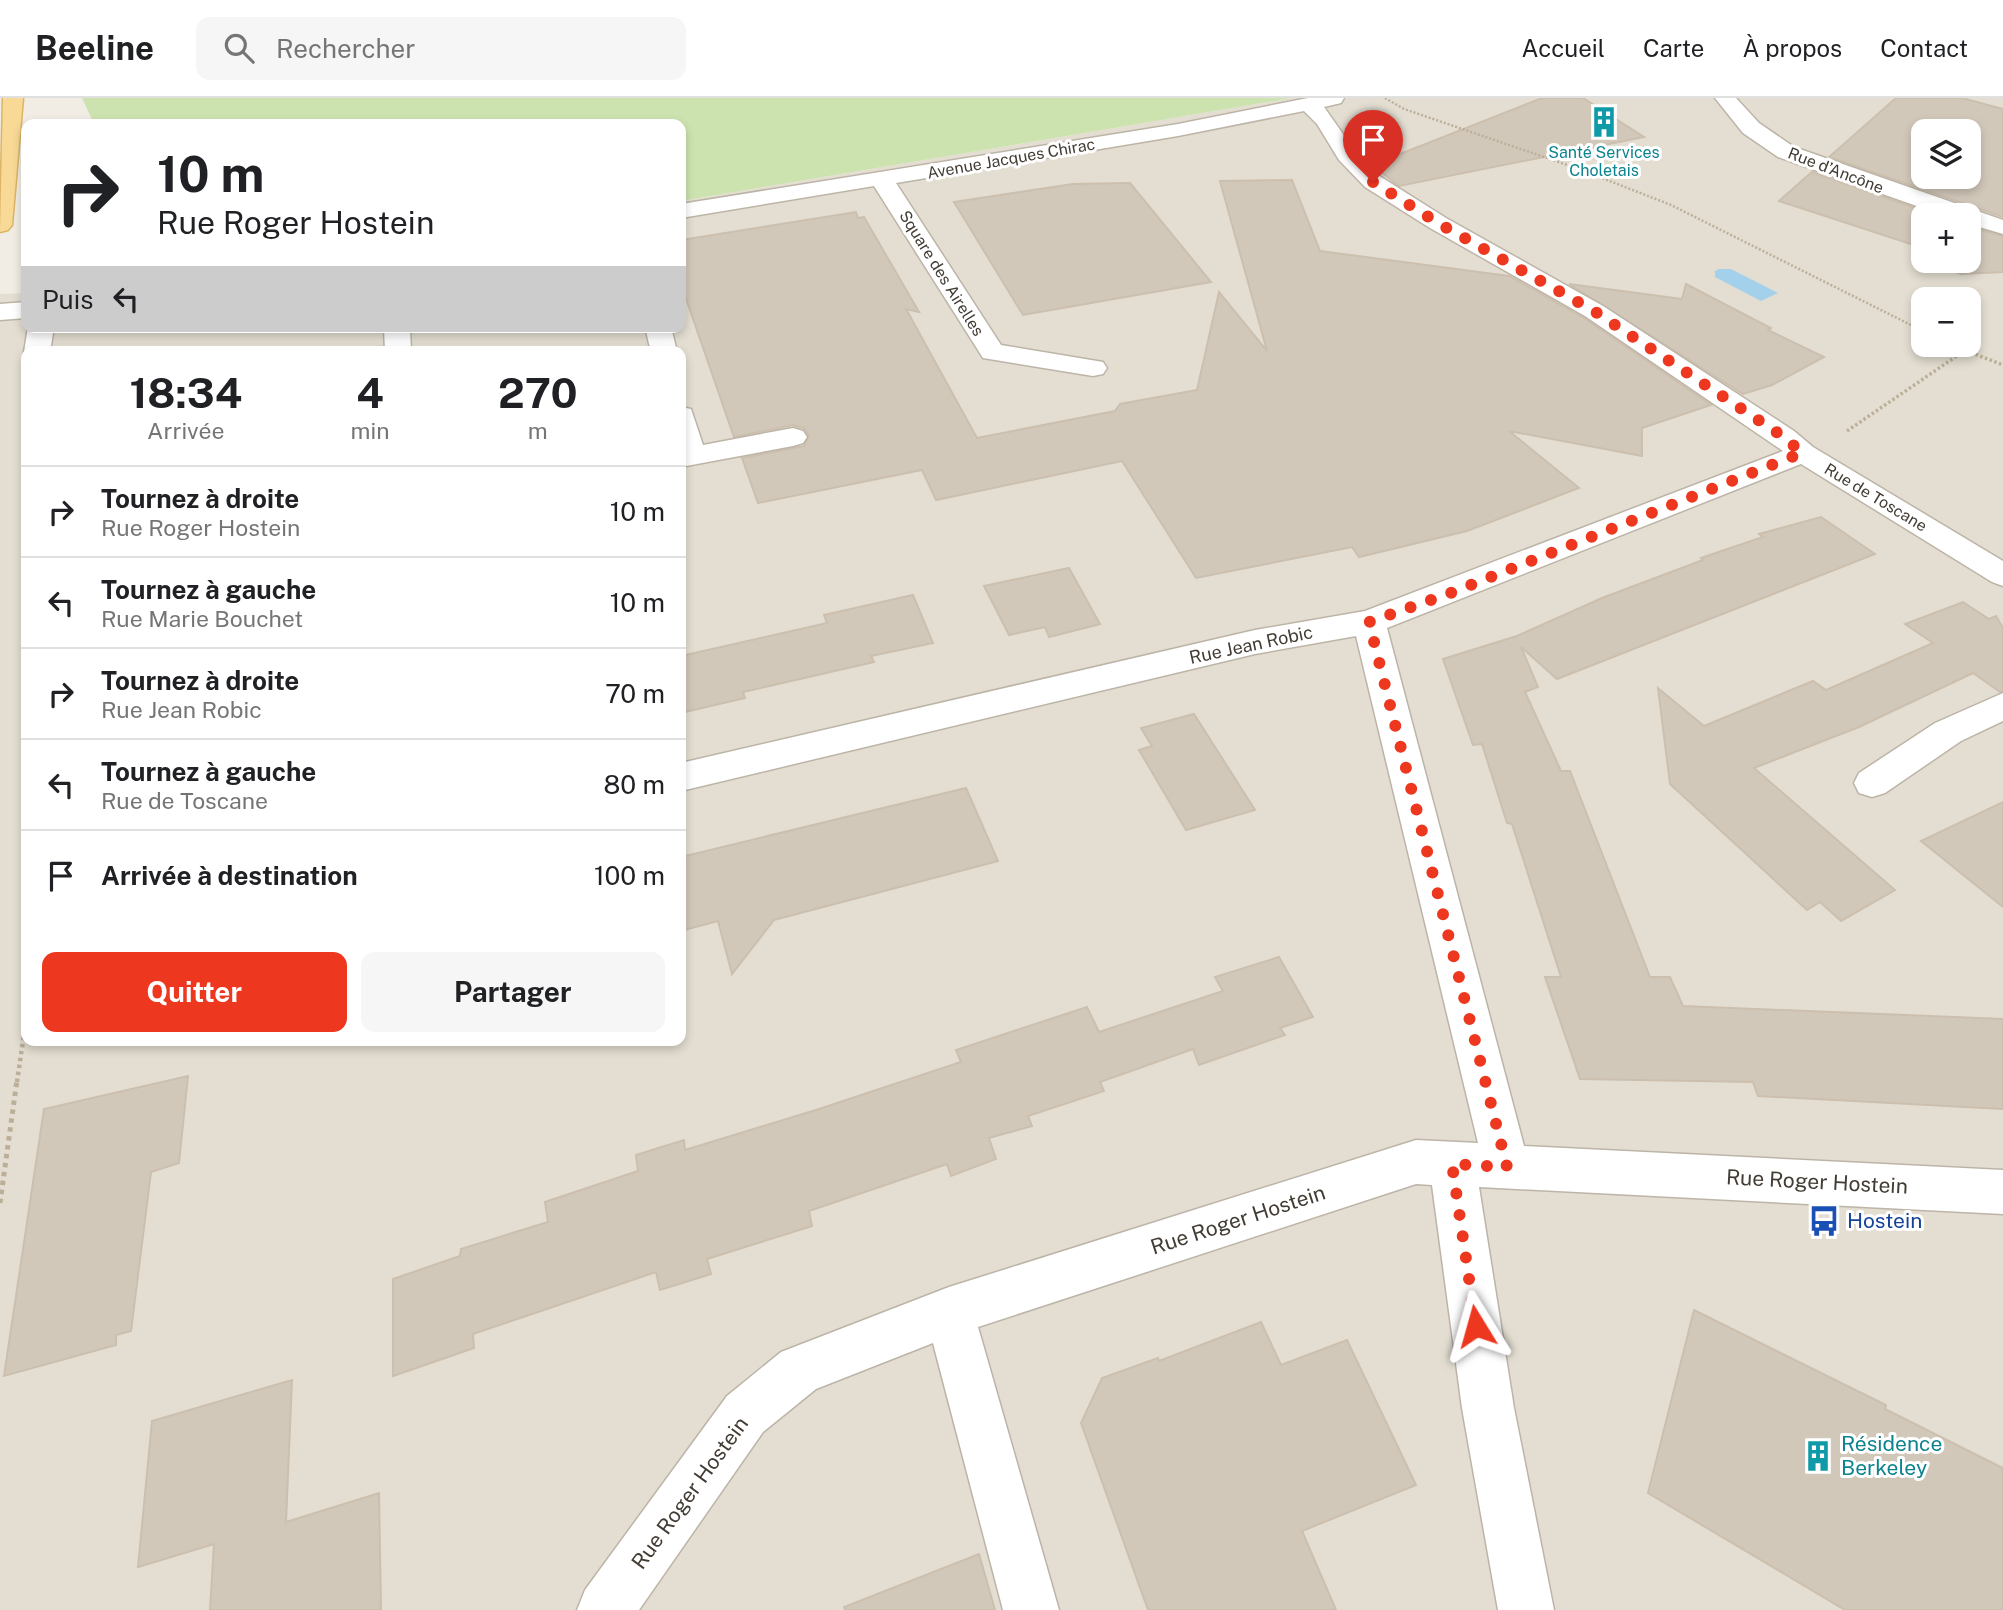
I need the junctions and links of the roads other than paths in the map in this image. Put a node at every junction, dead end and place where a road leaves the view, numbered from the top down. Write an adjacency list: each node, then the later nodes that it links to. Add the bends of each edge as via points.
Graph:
1 (13, 98): 9 (main road)
2 (1339, 98): 4 (street, Avenue Jacques Chirac)
3 (1725, 98): 6 (street, Rue d’Ancône, via 1751,128 1786,152)
4 (1310, 103): 5 (street, Avenue Jacques Chirac); 15 (street, Rue de Toscane, via 1373,182 1594,311)
5 (881, 180): 7 (street, Avenue Jacques Chirac); 13 (street, Square des Airelles, via 992,352)
6 (1930, 203)
7 (686, 210)
8 (1981, 221): 10 (street)
9 (0, 225)
10 (2003, 228)
11 (21, 310): 12 (street)
12 (0, 312)
13 (1093, 368)
14 (793, 437): 16 (street)
15 (1802, 453): 17 (street, Rue de Toscane); 18 (street, Rue Jean Robic)
16 (686, 457)
17 (2003, 575)
18 (1369, 622): 20 (street, Rue Jean Robic, via 1241,645); 23 (street)
19 (2003, 706): 21 (street, via 1948,732)
20 (686, 776)
21 (1872, 783)
22 (1452, 1164): 23 (street, Rue Roger Hostein); 25 (street, Rue Roger Hostein, via 1416,1163); 28 (street, via 1488,1408)
23 (1507, 1167): 24 (street, Rue Roger Hostein)
24 (2003, 1192)
25 (949, 1312): 26 (street, Rue Roger Hostein, via 799,1370 745,1414); 27 (street)
26 (605, 1610)
27 (1031, 1610)
28 (1527, 1610)

